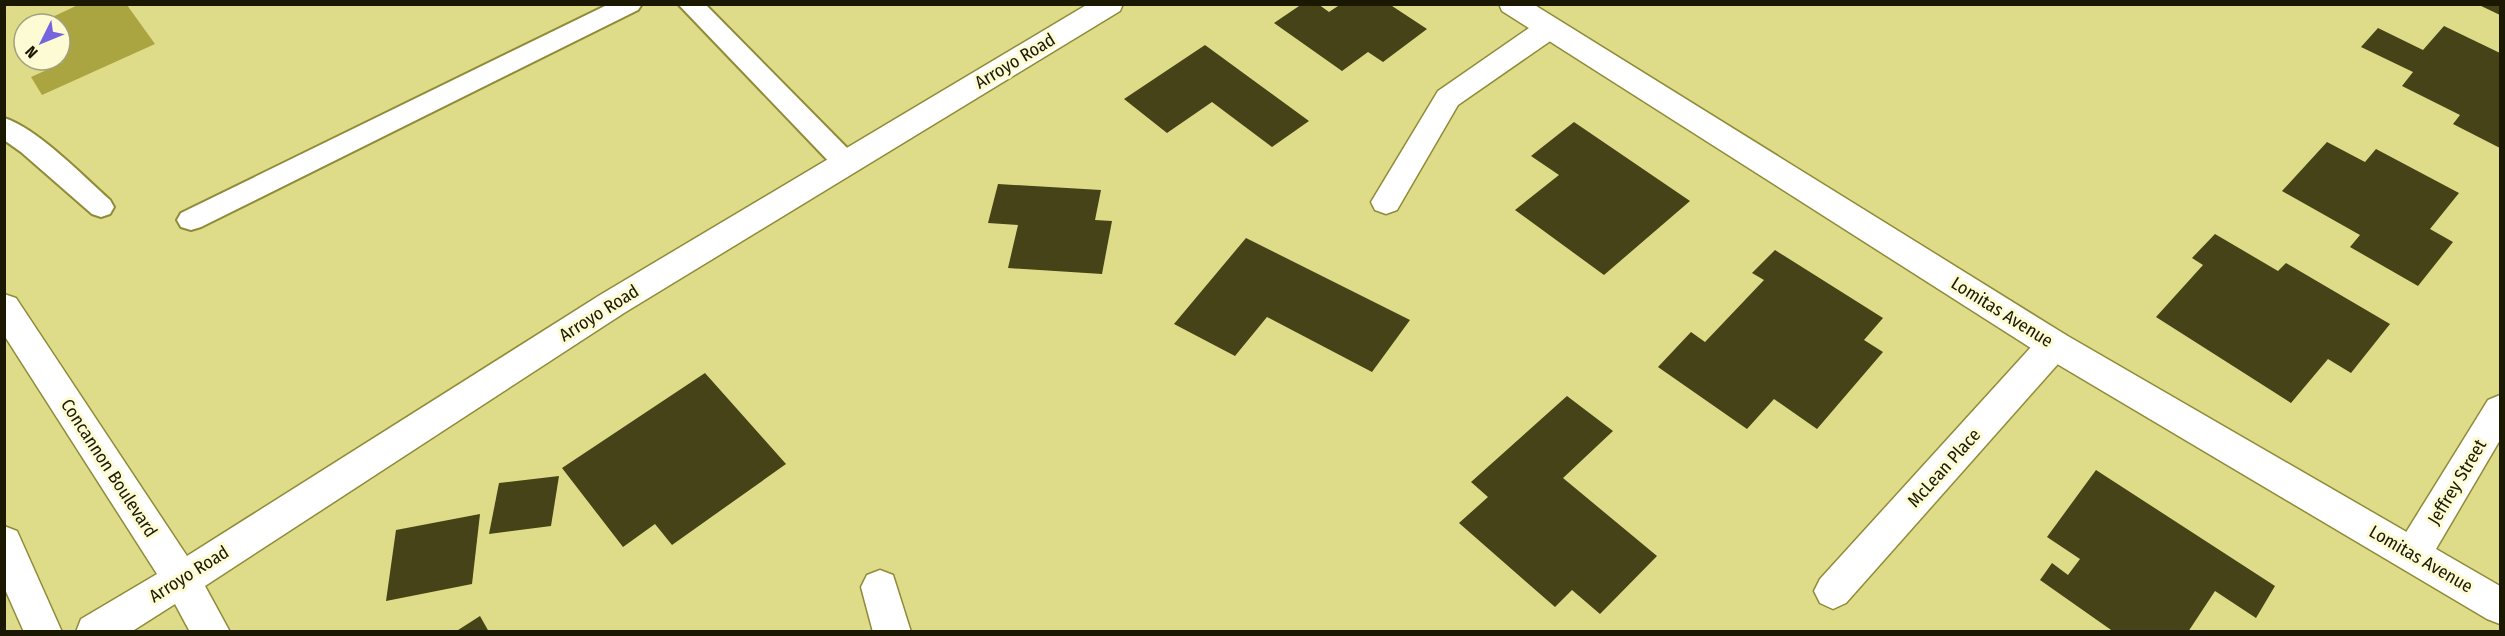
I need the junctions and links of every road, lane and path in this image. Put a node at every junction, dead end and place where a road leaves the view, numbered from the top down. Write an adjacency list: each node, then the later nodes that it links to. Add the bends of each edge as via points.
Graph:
1 (630, 4): 10 (lane)
2 (690, 4): 7 (lane)
3 (1110, 4): 7 (street, Arroyo Road)
4 (1512, 4): 5 (street, Lomitas Avenue)
5 (1549, 28): 8 (street, via 1448,98); 12 (street, Lomitas Avenue)
6 (4, 127): 9 (lane)
7 (846, 163): 16 (street, Arroyo Road, via 612,304)
8 (1386, 202)
9 (101, 207)
10 (191, 220)
11 (4, 307): 16 (street, Concannon Boulevard)
12 (2054, 345): 15 (street, Lomitas Avenue); 18 (street, McLean Place)
13 (2500, 410): 15 (street, Jeffrey Street)
14 (4, 543): 20 (street)
15 (2413, 554): 19 (street, Lomitas Avenue)
16 (182, 580): 21 (street, Arroyo Road); 22 (street, Concannon Boulevard)
17 (880, 587): 23 (street)
18 (1833, 591)
19 (2500, 606)
20 (43, 632)
21 (95, 632)
22 (211, 632)
23 (892, 632)

